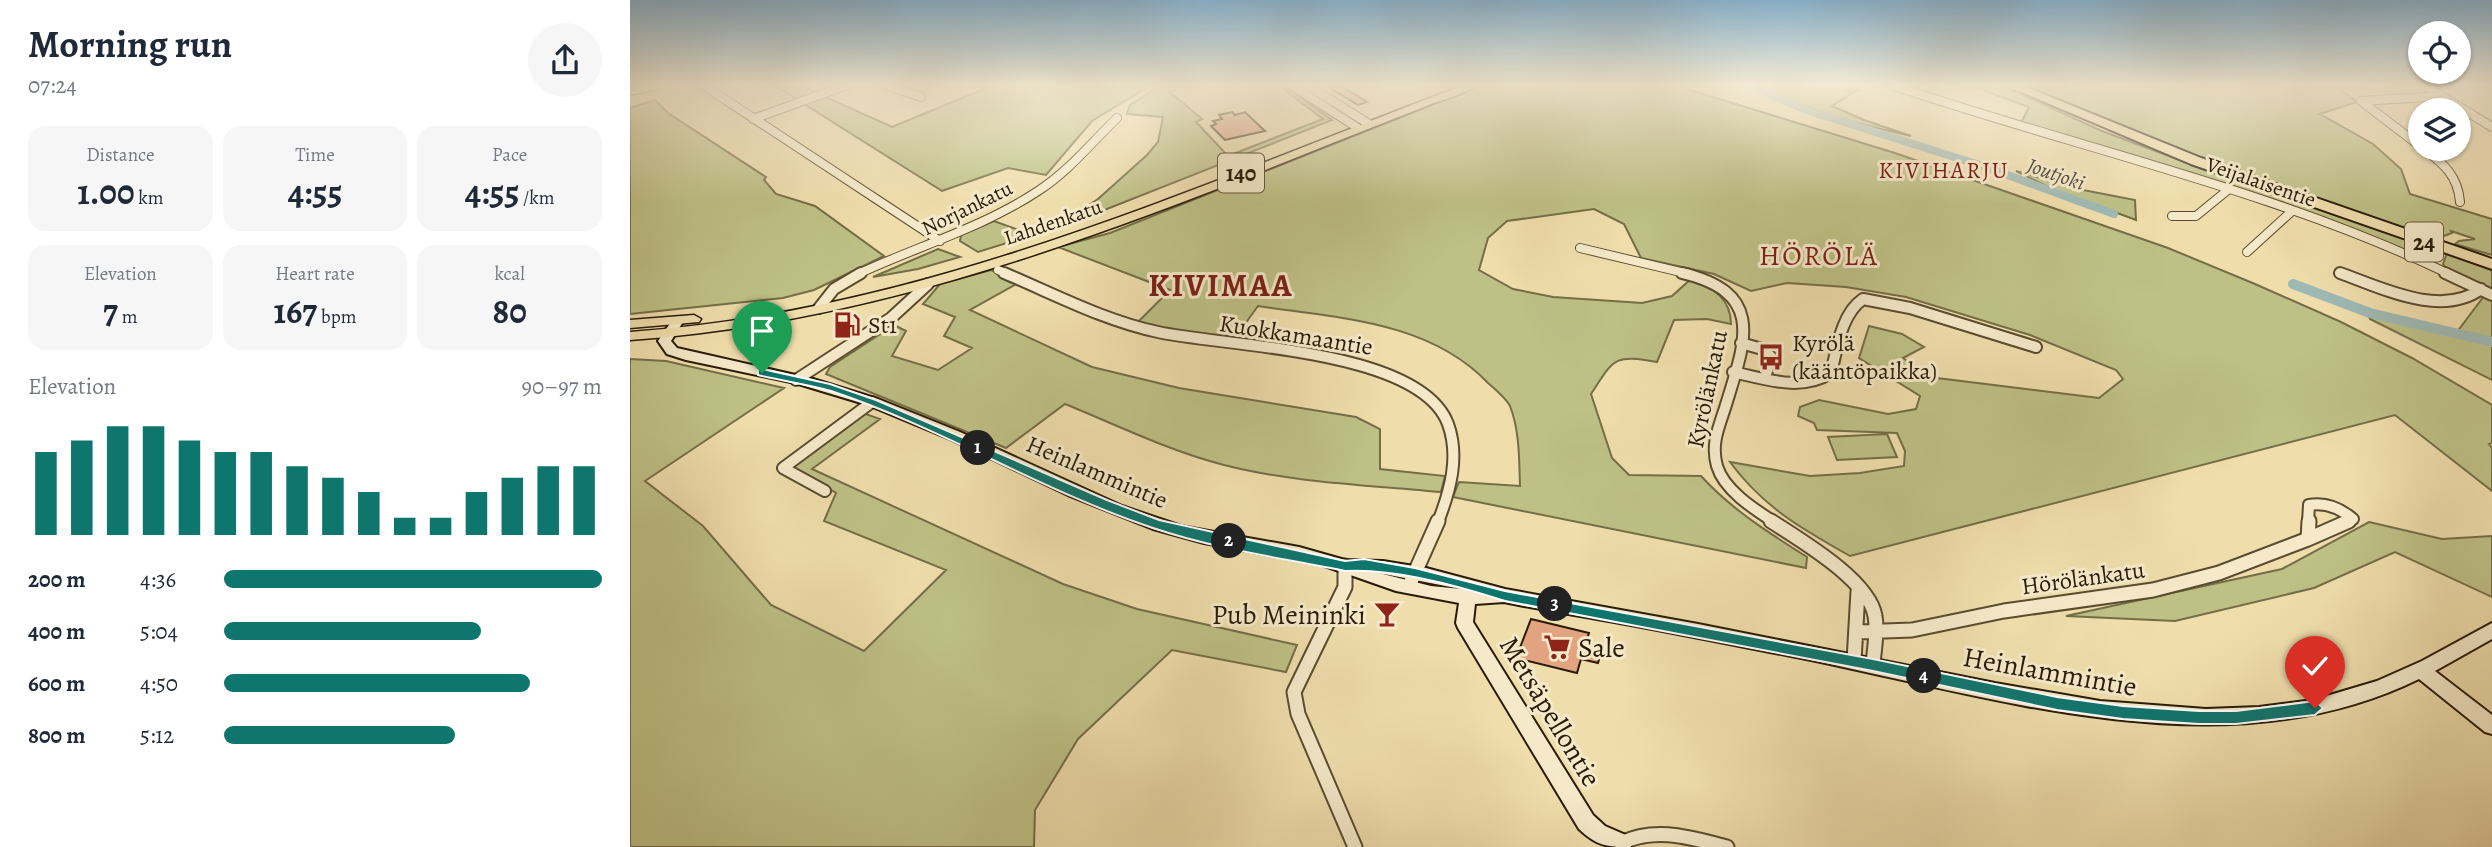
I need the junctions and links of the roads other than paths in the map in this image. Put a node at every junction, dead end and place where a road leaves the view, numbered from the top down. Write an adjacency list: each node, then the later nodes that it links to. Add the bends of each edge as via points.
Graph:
1 (761, 125): 13 (street)
2 (1111, 125): 13 (street, Norjankatu, via 1040,190 1009,210)
3 (1359, 125): 17 (main road, Lahdenkatu / 140, via 1116,222)
4 (2013, 125): 9 (street, Veijalaisentie)
5 (2106, 125): 16 (highway, 24, via 2184,157)
6 (2392, 125): 7 (street)
7 (2408, 137)
8 (2437, 161): 10 (street, via 2460,184)
9 (2229, 189): 11 (street, Veijalaisentie); 12 (street, via 2196,216)
10 (2460, 202)
11 (2292, 211): 15 (street); 21 (street, Veijalaisentie, via 2405,253)
12 (2172, 216)
13 (940, 241): 23 (street, Norjankatu, via 848,280)
14 (1580, 248): 28 (street, Kyrölänkatu, via 1718,285 1732,295 1741,312)
15 (2247, 252)
16 (2492, 262)
17 (970, 269): 20 (main road, Lahdenkatu / 140); 23 (main road, Lahdenkatu / 140)
18 (998, 270): 37 (street, Kuokkamaantie, via 1109,318 1157,332 1366,365 1430,397 1446,419 1455,450 1453,481)
19 (2340, 273): 21 (street, via 2435,299 2456,301)
20 (928, 284): 23 (main road, Lahdenkatu / 140); 32 (street, via 891,318)
21 (2481, 289): 22 (street, Veijalaisentie)
22 (2492, 295)
23 (821, 303): 24 (main road, Lahdenkatu / 140); 26 (main road, Lahdenkatu / 140)
24 (677, 322): 25 (main road, Lahdenkatu / 140); 26 (street)
25 (630, 324)
26 (667, 334): 27 (main road, Lahdenkatu / 140); 32 (street, Heinlammintie, via 666,346 686,356)
27 (630, 336)
28 (1741, 344): 30 (street, Kyrölänkatu); 31 (street, via 1762,349 1771,357)
29 (2036, 347): 31 (street, via 1910,307 1863,299 1849,313 1831,373 1823,380 1794,383)
30 (1733, 372): 31 (street); 38 (street, Kyrölänkatu, via 1713,446 1716,468 1734,492 1835,565)
31 (1765, 378)
32 (796, 380): 33 (street, Heinlammintie)
33 (872, 402): 34 (street, via 783,468); 36 (street, Heinlammintie, via 1156,524)
34 (825, 491)
35 (2308, 539): 42 (street, Hörölänkatu, via 2170,587)
36 (1345, 566): 37 (street, Heinlammintie, via 1362,575); 48 (street, via 1345,587 1294,692 1298,714)
37 (1412, 580): 39 (street, Heinlammintie)
38 (1858, 588): 41 (street); 42 (street, Kyrölänkatu, via 1875,612)
39 (1469, 592): 43 (street, Heinlammintie); 47 (street, Metsäpellontie, via 1464,623 1586,822)
40 (2492, 630): 45 (street, Heinlammintie)
41 (1857, 632): 42 (street, Hörölänkatu); 43 (street)
42 (1874, 634): 44 (street, Kyrölänkatu)
43 (1854, 662): 44 (street, Heinlammintie)
44 (1873, 665): 45 (street, Heinlammintie, via 2057,704 2199,717 2315,708 2370,692)
45 (2420, 670): 46 (street)
46 (2492, 726)
47 (1621, 845): 49 (street, via 1635,834 1662,832)
48 (1355, 847)
49 (1727, 847)

